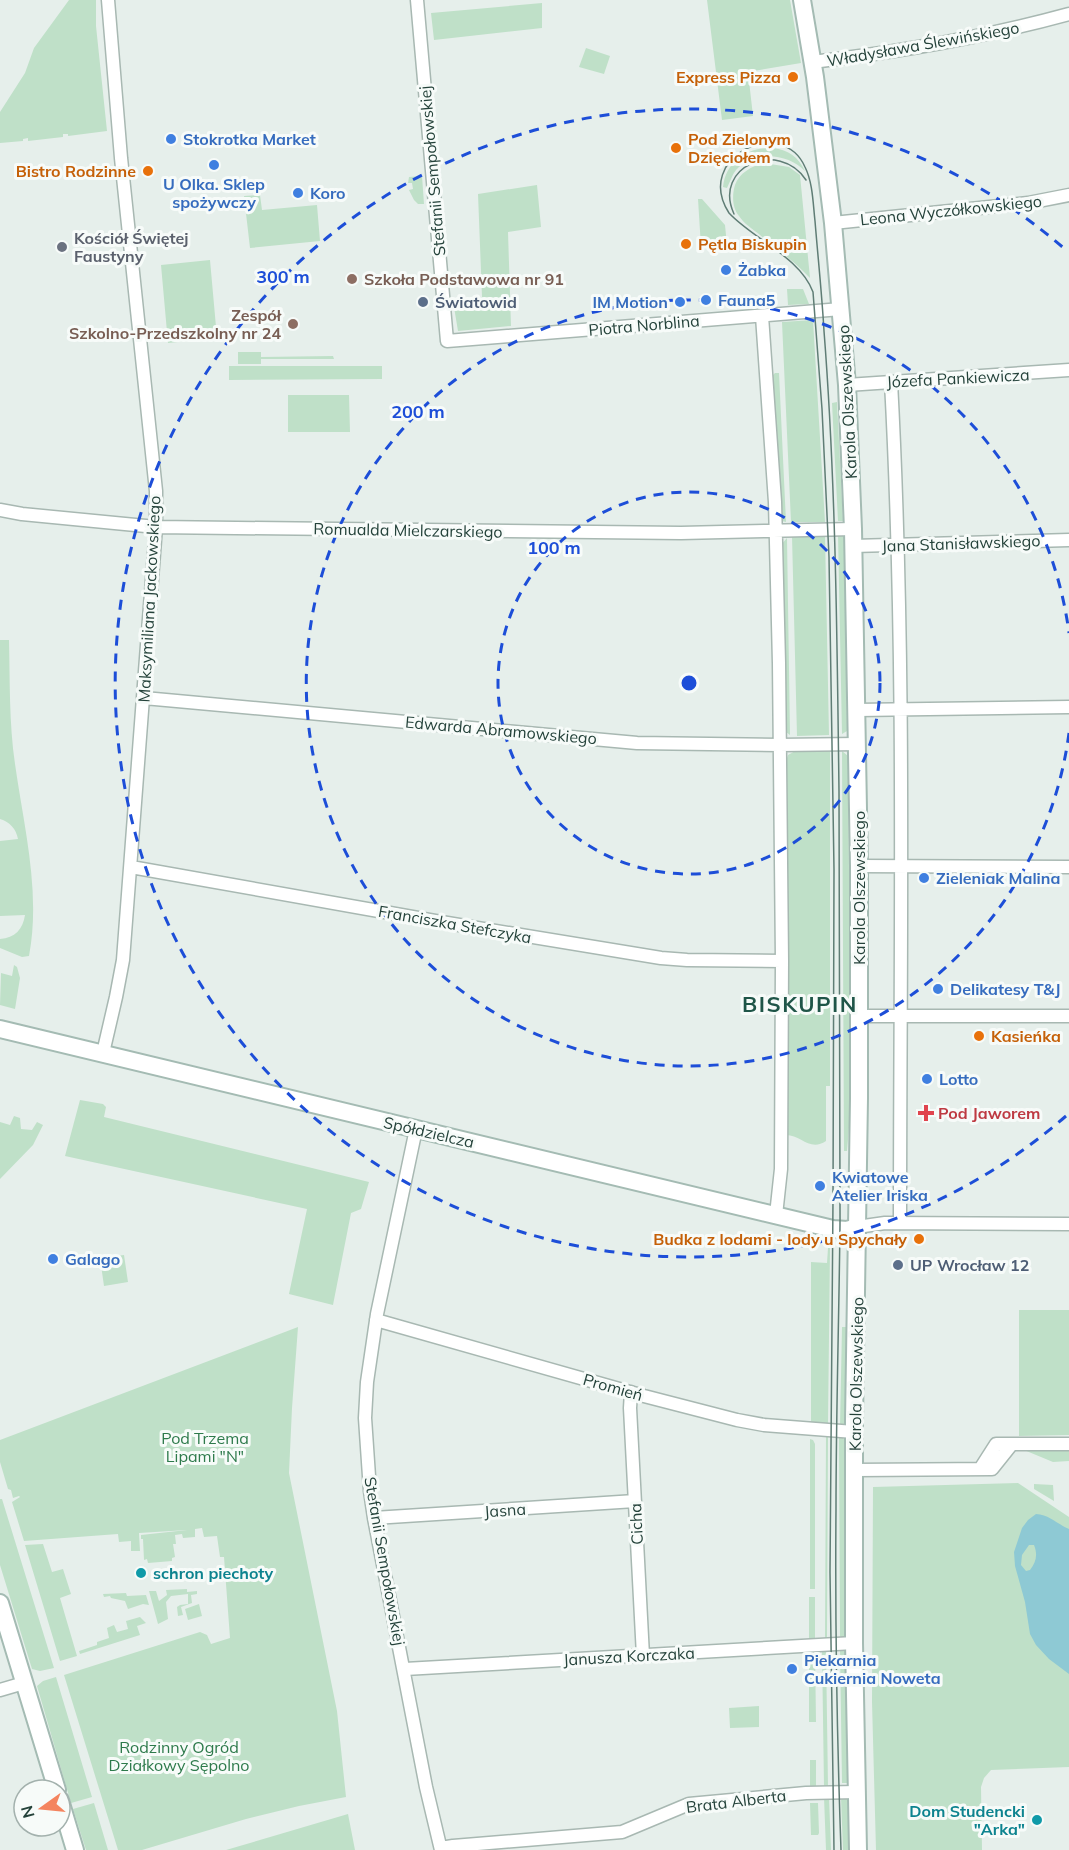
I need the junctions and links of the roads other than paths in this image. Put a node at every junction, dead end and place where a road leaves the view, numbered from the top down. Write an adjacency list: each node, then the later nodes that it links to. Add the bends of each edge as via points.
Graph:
1 (108, 0): 15 (street, Maksymiliana Jackowskiego, via 156,491)
2 (417, 0): 10 (street, Stefanii Sempołowskiej)
3 (802, 0): 5 (street, Karola Olszewskiego)
4 (1069, 14): 5 (street, Władysława Ślewińskiego, via 936,45)
5 (812, 62): 7 (street, Karola Olszewskiego)
6 (1069, 195): 7 (street, Leona Wyczółkowskiego, via 1028,203)
7 (833, 222): 8 (street, Karola Olszewskiego)
8 (841, 309): 9 (street, Piotra Norblina); 13 (street, Karola Olszewskiego)
9 (762, 316): 10 (street, Piotra Norblina); 16 (street)
10 (447, 342)
11 (1069, 370): 12 (street, Józefa Pankiewicza)
12 (891, 382): 13 (street, Józefa Pankiewicza); 19 (street)
13 (847, 385): 17 (street, Karola Olszewskiego)
14 (0, 510): 15 (street, Romualda Mielczarskiego)
15 (156, 527): 16 (street, Romualda Mielczarskiego); 20 (street, Maksymiliana Jackowskiego)
16 (775, 531): 17 (street, Romualda Mielczarskiego); 25 (street)
17 (853, 537): 19 (street, Jana Stanisławskiego); 23 (street, Karola Olszewskiego)
18 (1069, 540): 19 (street, Jana Stanisławskiego)
19 (898, 546): 22 (street)
20 (144, 698): 25 (street, Edwarda Abramowskiego, via 637,743); 28 (street, Maksymiliana Jackowskiego)
21 (1069, 707): 22 (street)
22 (900, 709): 23 (street); 27 (street)
23 (857, 710): 24 (street, Karola Olszewskiego)
24 (858, 744): 25 (street, Edwarda Abramowskiego); 26 (street, Karola Olszewskiego)
25 (779, 745): 30 (street)
26 (859, 866): 27 (street); 31 (street, Karola Olszewskiego)
27 (902, 866): 29 (street); 32 (street)
28 (130, 867): 30 (street, Franciszka Stefczyka, via 661,958); 35 (street, Maksymiliana Jackowskiego, via 123,960)
29 (1069, 867)
30 (782, 962): 37 (street, via 781,1168)
31 (859, 1016): 32 (street); 40 (street, Karola Olszewskiego)
32 (901, 1016): 33 (street); 38 (street)
33 (1069, 1016)
34 (0, 1029): 35 (street, Spółdzielcza)
35 (103, 1053): 36 (street, Spółdzielcza)
36 (416, 1129): 37 (street, Spółdzielcza); 41 (street, Stefanii Sempołowskiej)
37 (776, 1215): 40 (street, Spółdzielcza, via 840,1230)
38 (900, 1223): 39 (street); 40 (street)
39 (1069, 1224)
40 (857, 1227): 43 (street, Karola Olszewskiego)
41 (376, 1320): 42 (street, Promień); 47 (street, Stefanii Sempołowskiej, via 365,1418)
42 (631, 1392): 43 (street, Promień, via 764,1425); 46 (street, Cicha)
43 (854, 1432): 45 (street, Karola Olszewskiego)
44 (1069, 1444): 45 (street, via 996,1444 980,1469)
45 (855, 1470): 49 (street, Karola Olszewskiego)
46 (635, 1501): 47 (street, Jasna); 50 (street, Cicha)
47 (374, 1518): 51 (street, Stefanii Sempołowskiej)
48 (0, 1604): 52 (street)
49 (854, 1643): 50 (street, Janusza Korczaka); 55 (street, Karola Olszewskiego)
50 (644, 1656): 51 (street, Janusza Korczaka)
51 (405, 1669): 56 (street, Stefanii Sempołowskiej)
52 (24, 1683): 53 (street); 54 (street)
53 (0, 1690)
54 (53, 1778)
55 (856, 1792): 56 (street, Brata Alberta, via 689,1804 622,1832); 57 (street, Karola Olszewskiego)
56 (441, 1849)
57 (858, 1850)

